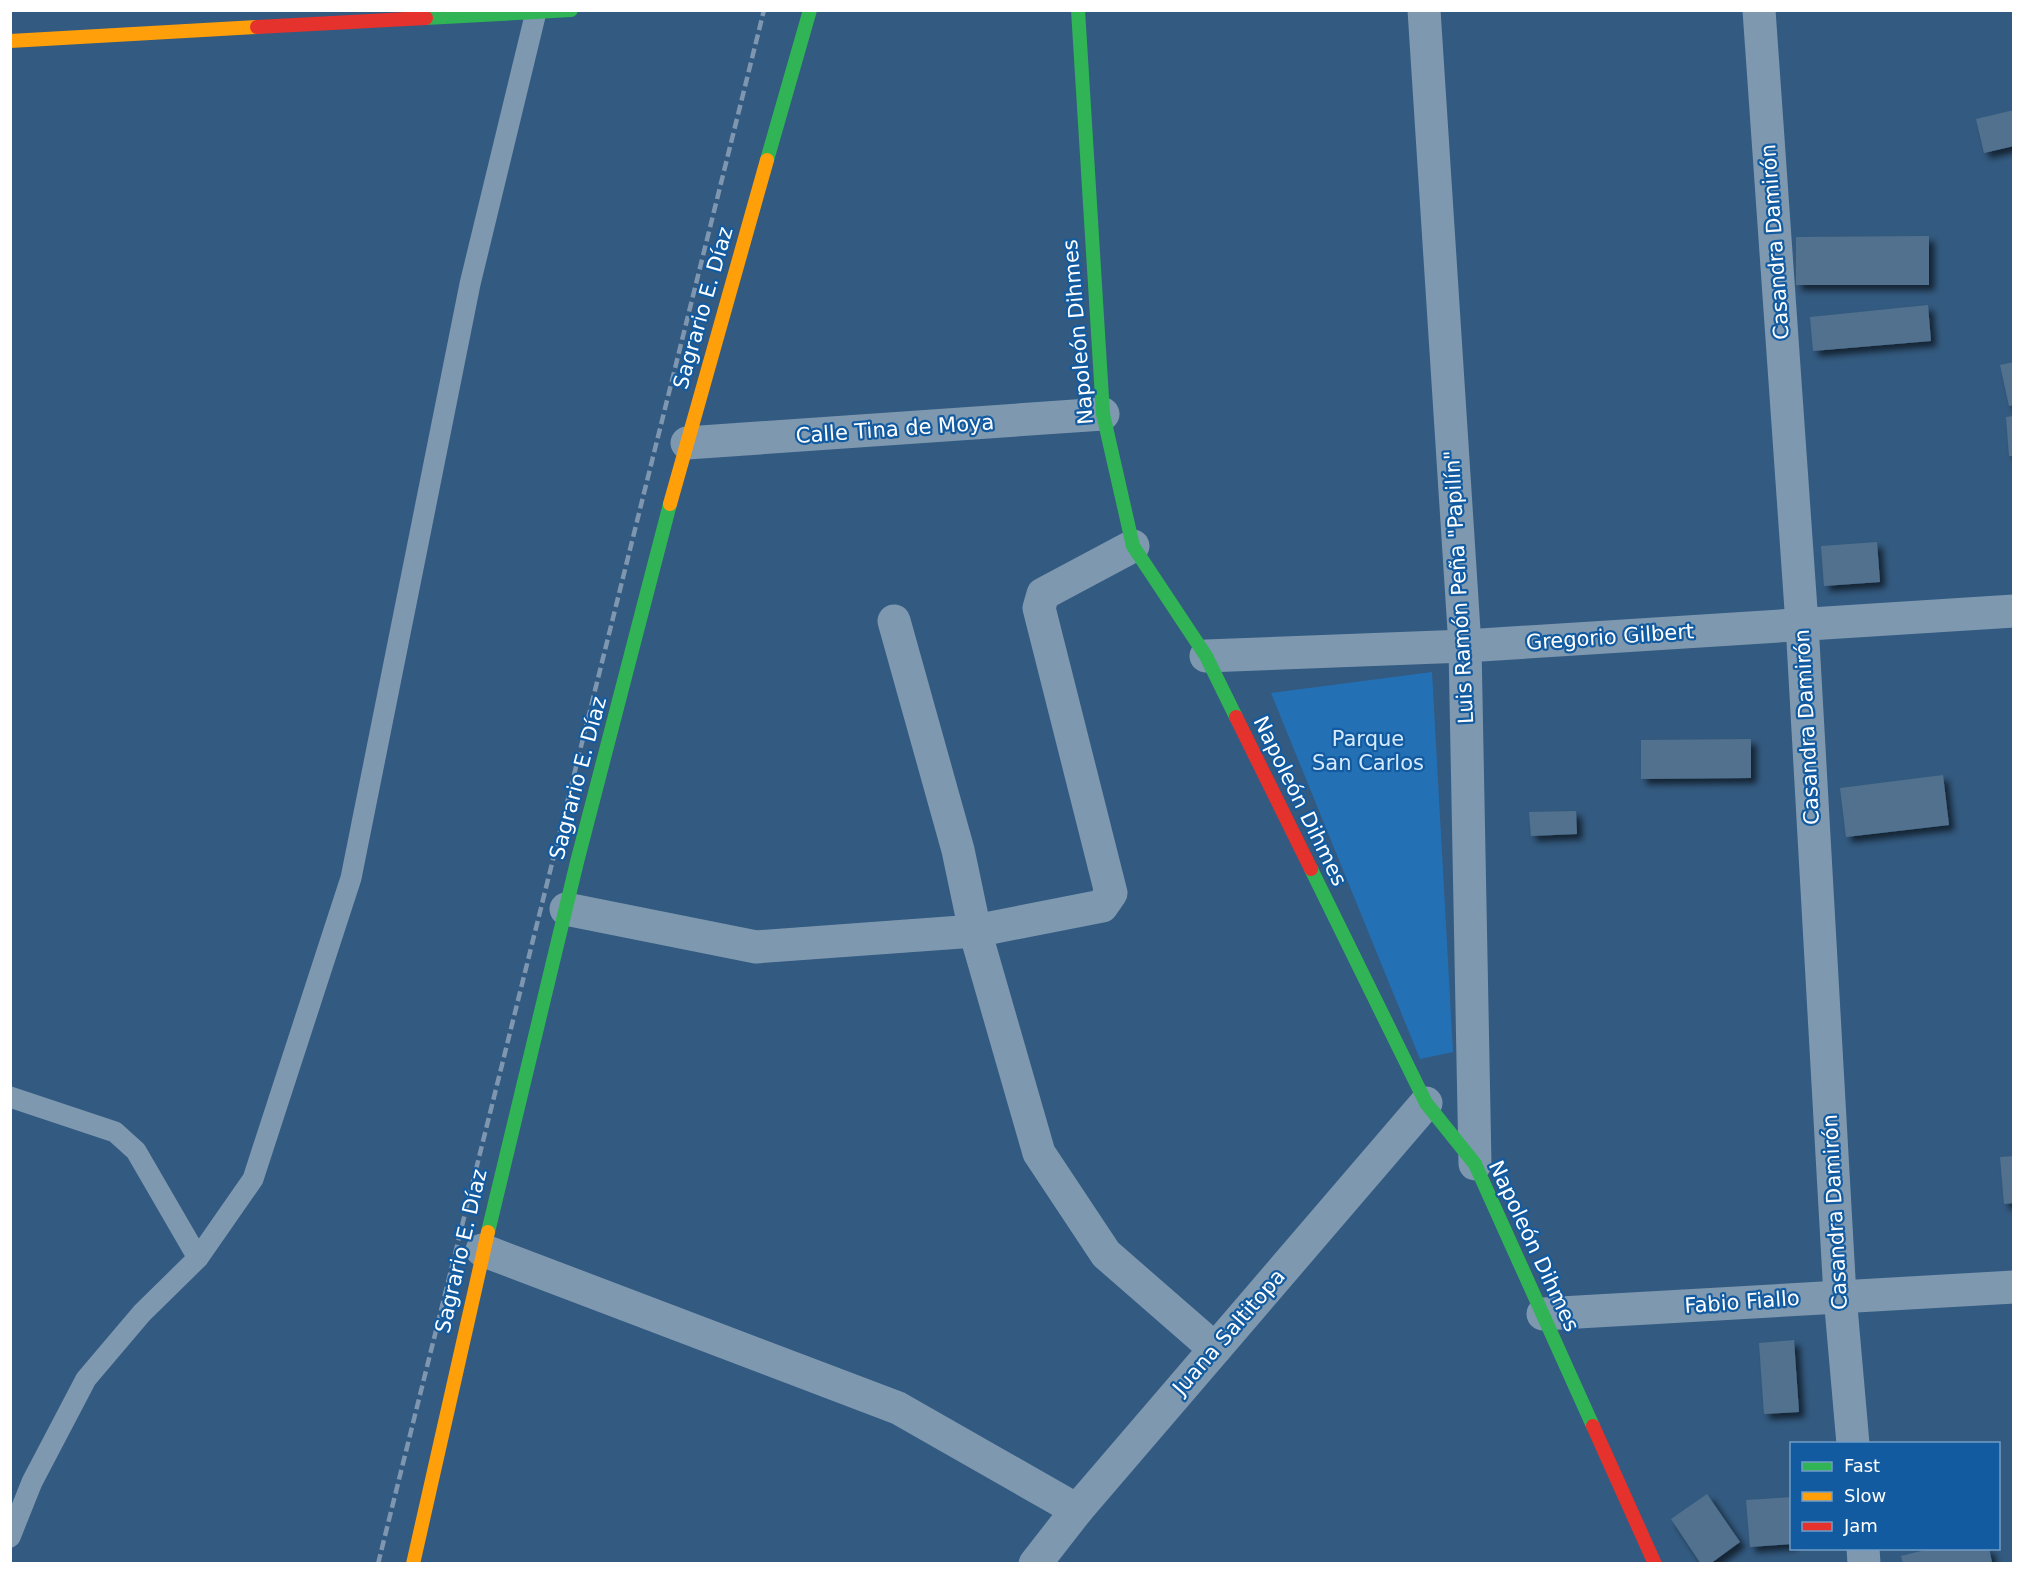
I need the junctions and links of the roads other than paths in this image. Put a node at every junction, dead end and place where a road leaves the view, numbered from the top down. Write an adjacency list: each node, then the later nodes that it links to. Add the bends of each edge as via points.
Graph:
1 (571, 10): 6 (street)
2 (810, 10): 9 (street, Sagrario E. Díaz)
3 (1078, 10): 8 (street, Napoleón Dihmes)
4 (1424, 10): 14 (street, Luis Ramón Peña "Papilín")
5 (1759, 10): 13 (street, Casandra Damirón)
6 (536, 12): 7 (street); 22 (lane, via 470,284 351,878 253,1179)
7 (10, 41)
8 (1103, 414): 9 (street, Calle Tina de Moya); 10 (street, Napoleón Dihmes)
9 (687, 443): 16 (street, Sagrario E. Díaz)
10 (1133, 546): 15 (street, Napoleón Dihmes); 17 (street, via 1043,594 1039,608 1111,893 1102,906)
11 (2013, 611): 13 (street, Gregorio Gilbert)
12 (894, 621): 17 (street, via 958,850)
13 (1802, 624): 14 (street, Gregorio Gilbert); 24 (street, Casandra Damirón)
14 (1465, 646): 15 (street, Gregorio Gilbert); 20 (street, Luis Ramón Peña "Papilín")
15 (1206, 656): 19 (street, Napoleón Dihmes)
16 (566, 909): 17 (street, via 756,947); 21 (street, Sagrario E. Díaz)
17 (975, 931): 26 (street, via 1039,1153 1106,1254)
18 (10, 1097): 22 (lane, via 115,1132 136,1151)
19 (1426, 1103): 20 (street, Napoleón Dihmes); 26 (street, Juana Saltitopa)
20 (1475, 1164): 25 (street, Napoleón Dihmes)
21 (482, 1250): 28 (street, via 897,1408); 30 (street, Sagrario E. Díaz)
22 (198, 1258): 29 (lane, via 142,1313 86,1379 32,1482)
23 (2013, 1287): 24 (street, Fabio Fiallo)
24 (1839, 1296): 25 (street, Fabio Fiallo); 27 (street, Casandra Damirón)
25 (1543, 1314): 32 (street, Napoleón Dihmes)
26 (1215, 1349): 28 (street, Juana Saltitopa)
27 (1853, 1442)
28 (1077, 1510): 31 (street, Juana Saltitopa)
29 (10, 1537)
30 (413, 1563)
31 (1035, 1563)
32 (1655, 1563)

